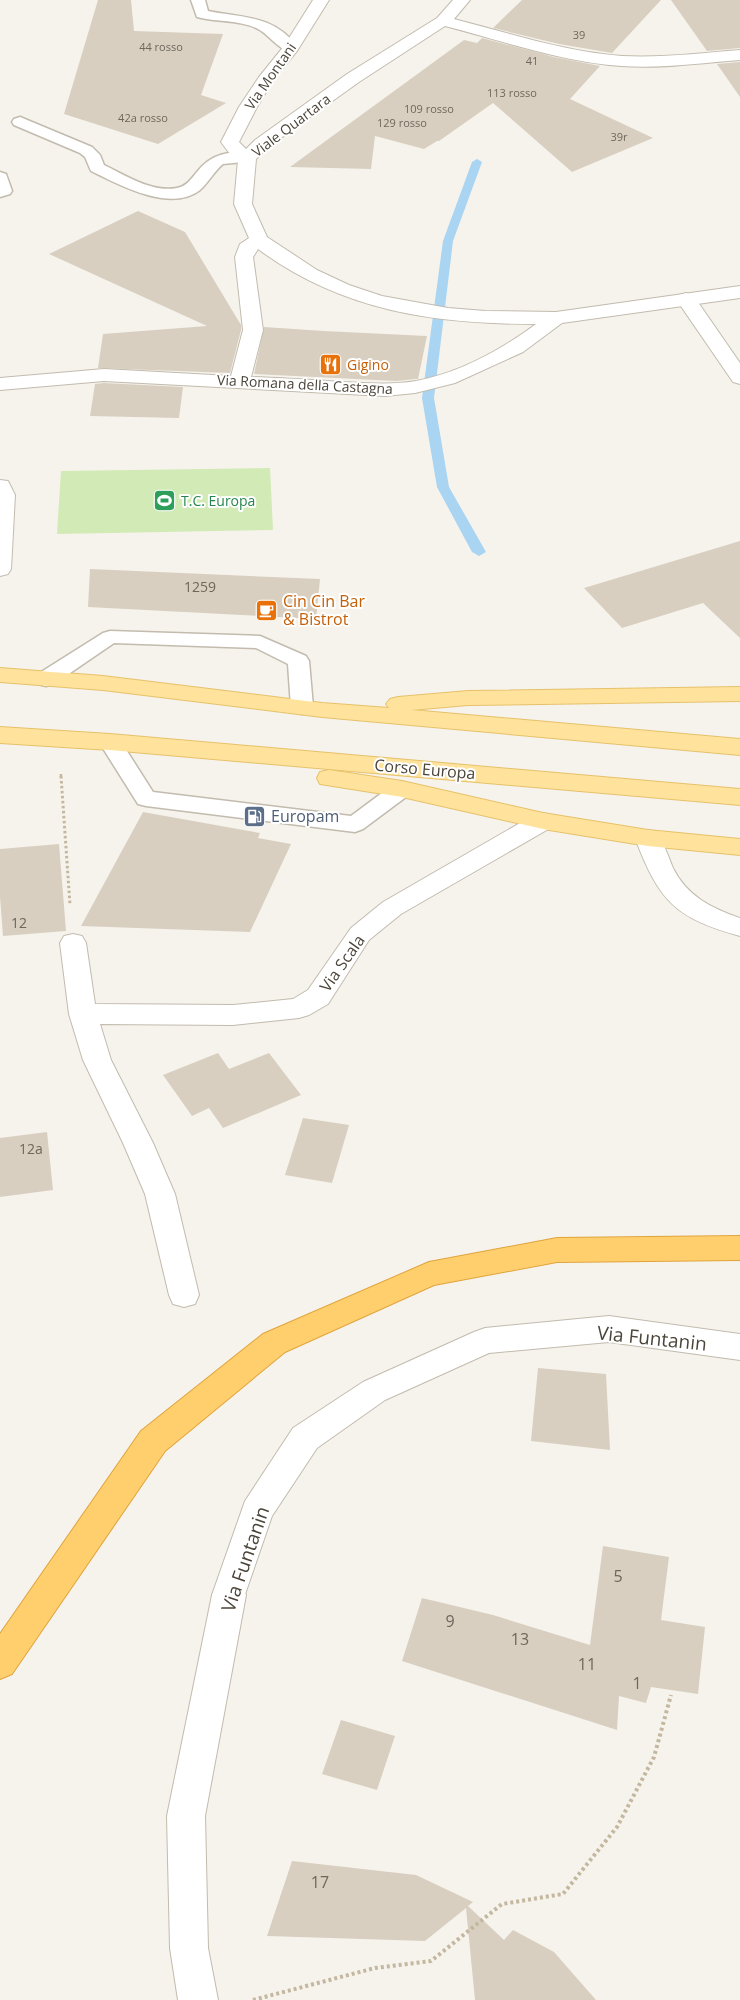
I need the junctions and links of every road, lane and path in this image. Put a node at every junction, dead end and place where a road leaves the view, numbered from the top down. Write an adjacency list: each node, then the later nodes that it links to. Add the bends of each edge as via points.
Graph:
1 (198, 0): 5 (lane, via 202,14 259,24)
2 (321, 0): 5 (street, Via Montani)
3 (462, 0): 4 (street, Viale Quartara)
4 (443, 21): 6 (street, via 578,56 657,61); 8 (street, Viale Quartara, via 353,78 261,144)
5 (291, 48): 8 (street, Via Montani, via 248,106 230,142)
6 (740, 55)
7 (20, 122): 8 (lane, via 86,150 97,168 168,194 194,186 214,162 223,158)
8 (247, 158): 11 (street, Viale Quartara, via 243,205)
9 (0, 177): 10 (lane, via 4,191)
10 (0, 192)
11 (259, 239): 14 (street, Viale Quartara, via 312,276 386,303 456,314); 16 (street, via 247,248 244,257 253,330)
12 (740, 292): 13 (street, Via Romana della Castagna)
13 (686, 299): 14 (street, Via Romana della Castagna); 15 (street)
14 (556, 318): 16 (street, Via Romana della Castagna, via 516,348 448,379 415,387 385,390)
15 (740, 378)
16 (240, 381): 17 (street, Via Romana della Castagna, via 104,374)
17 (0, 384)
18 (0, 486): 19 (street, via 4,495)
19 (0, 569)
20 (0, 675): 21 (main road)
21 (46, 679): 23 (main road); 23 (lane, via 110,637 260,642 298,661)
22 (740, 694): 23 (main road, via 468,698)
23 (312, 709): 26 (main road)
24 (0, 735): 25 (main road, Corso Europa)
25 (110, 742): 28 (main road); 28 (lane, Corso Europa, via 146,799 355,824); 29 (main road, Corso Europa)
26 (740, 747)
27 (58, 768): 34 (path, via 61,773)
28 (402, 789): 30 (main road)
29 (740, 797)
30 (543, 821): 31 (main road); 35 (street, Via Scala, via 392,908 360,934 318,997 299,1008 233,1015)
31 (648, 838): 32 (main road); 33 (street, via 660,868 680,899 714,919)
32 (740, 847)
33 (740, 927)
34 (73, 943): 35 (street)
35 (83, 1014): 37 (street, via 97,1060 160,1194)
36 (740, 1248): 39 (highway, via 557,1250 428,1274 274,1343 153,1441)
37 (184, 1295)
38 (740, 1348): 41 (street, Via Funtanin, via 608,1330 485,1341 374,1391 305,1438 258,1511 229,1596 186,1816 190,1948)
39 (0, 1663)
40 (671, 1695): 42 (path, via 654,1758 618,1827 563,1894 502,1904 431,1961 375,1968)
41 (198, 2000)
42 (253, 2000)

